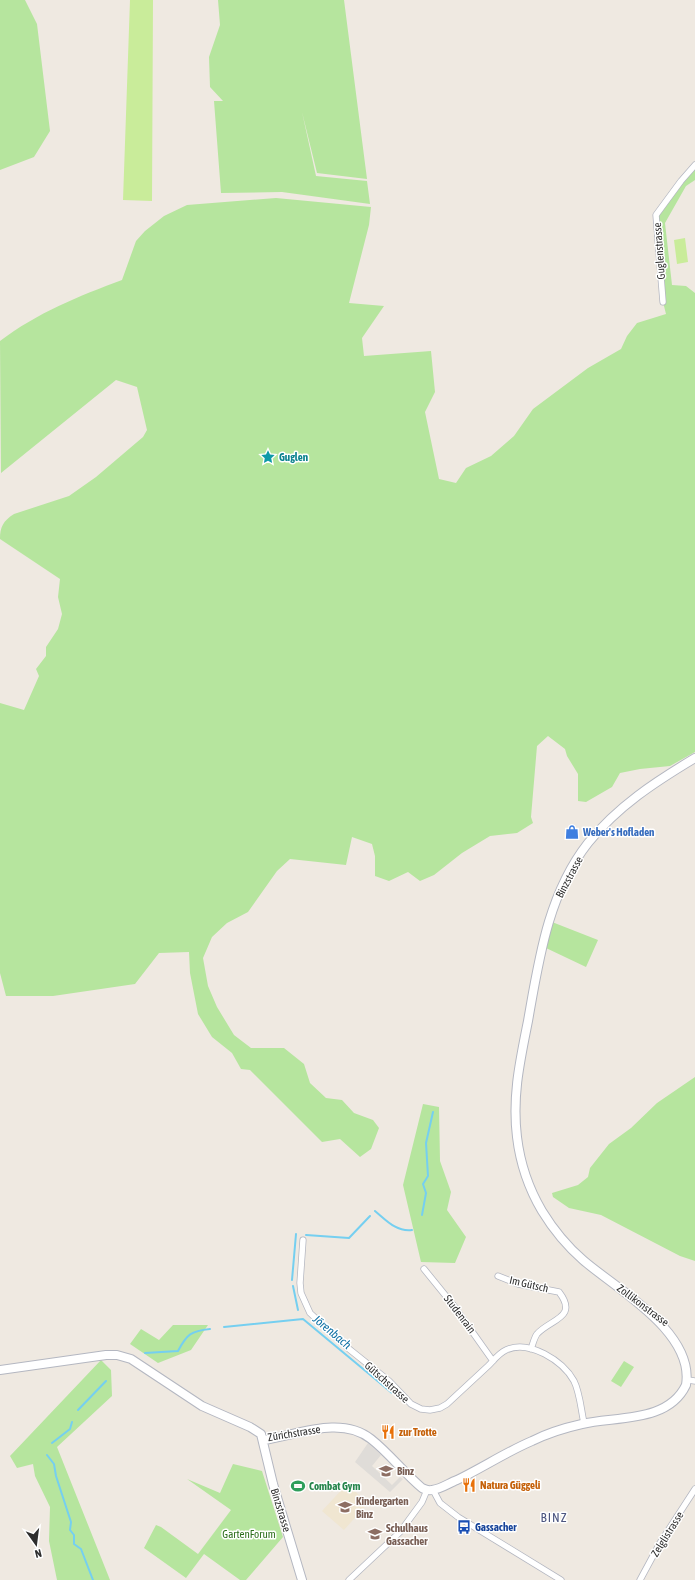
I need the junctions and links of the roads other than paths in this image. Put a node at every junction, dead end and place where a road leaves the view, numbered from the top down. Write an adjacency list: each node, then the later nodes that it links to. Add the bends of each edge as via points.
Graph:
1 (695, 165): 2 (street, Guglenstrasse, via 656,215)
2 (662, 302)
3 (695, 758): 4 (main road, Binzstrasse, via 643,790 620,809 587,844 575,862 556,900 547,926)
4 (523, 1047): 11 (main road, Zollikonstrasse, via 518,1068 515,1108 517,1135 523,1165 535,1198 577,1255 662,1317 675,1330 688,1354)
5 (302, 1240): 9 (street, Gütschstrasse, via 301,1293 310,1313 389,1381 411,1404 421,1409 440,1408)
6 (424, 1269): 9 (street, Studenrain, via 459,1312)
7 (498, 1276): 8 (street, Im Gütsch, via 518,1284 559,1292 565,1299 563,1315 537,1334)
8 (531, 1349): 9 (street, Gütschstrasse, via 522,1347 507,1350); 12 (street, Gütschstrasse, via 553,1360 570,1376 578,1394)
9 (493, 1361)
10 (0, 1370): 13 (main road, Zürichstrasse, via 117,1355 131,1359 202,1406 257,1430)
11 (692, 1380): 12 (main road, Zollikonstrasse, via 678,1396 656,1411 640,1416)
12 (584, 1423): 15 (main road, Zollikonstrasse, via 544,1435 475,1472)
13 (264, 1440): 15 (main road, Zürichstrasse, via 321,1428 357,1431 370,1438 416,1482); 17 (main road, Binzstrasse, via 270,1473)
14 (695, 1489): 20 (street, Zelglistrasse)
15 (430, 1490): 16 (street, Zürichstrasse, via 440,1503 458,1517); 18 (street, via 400,1532)
16 (554, 1578): 19 (street, Zürichstrasse)
17 (302, 1580)
18 (349, 1580)
19 (561, 1580)
20 (640, 1580)

